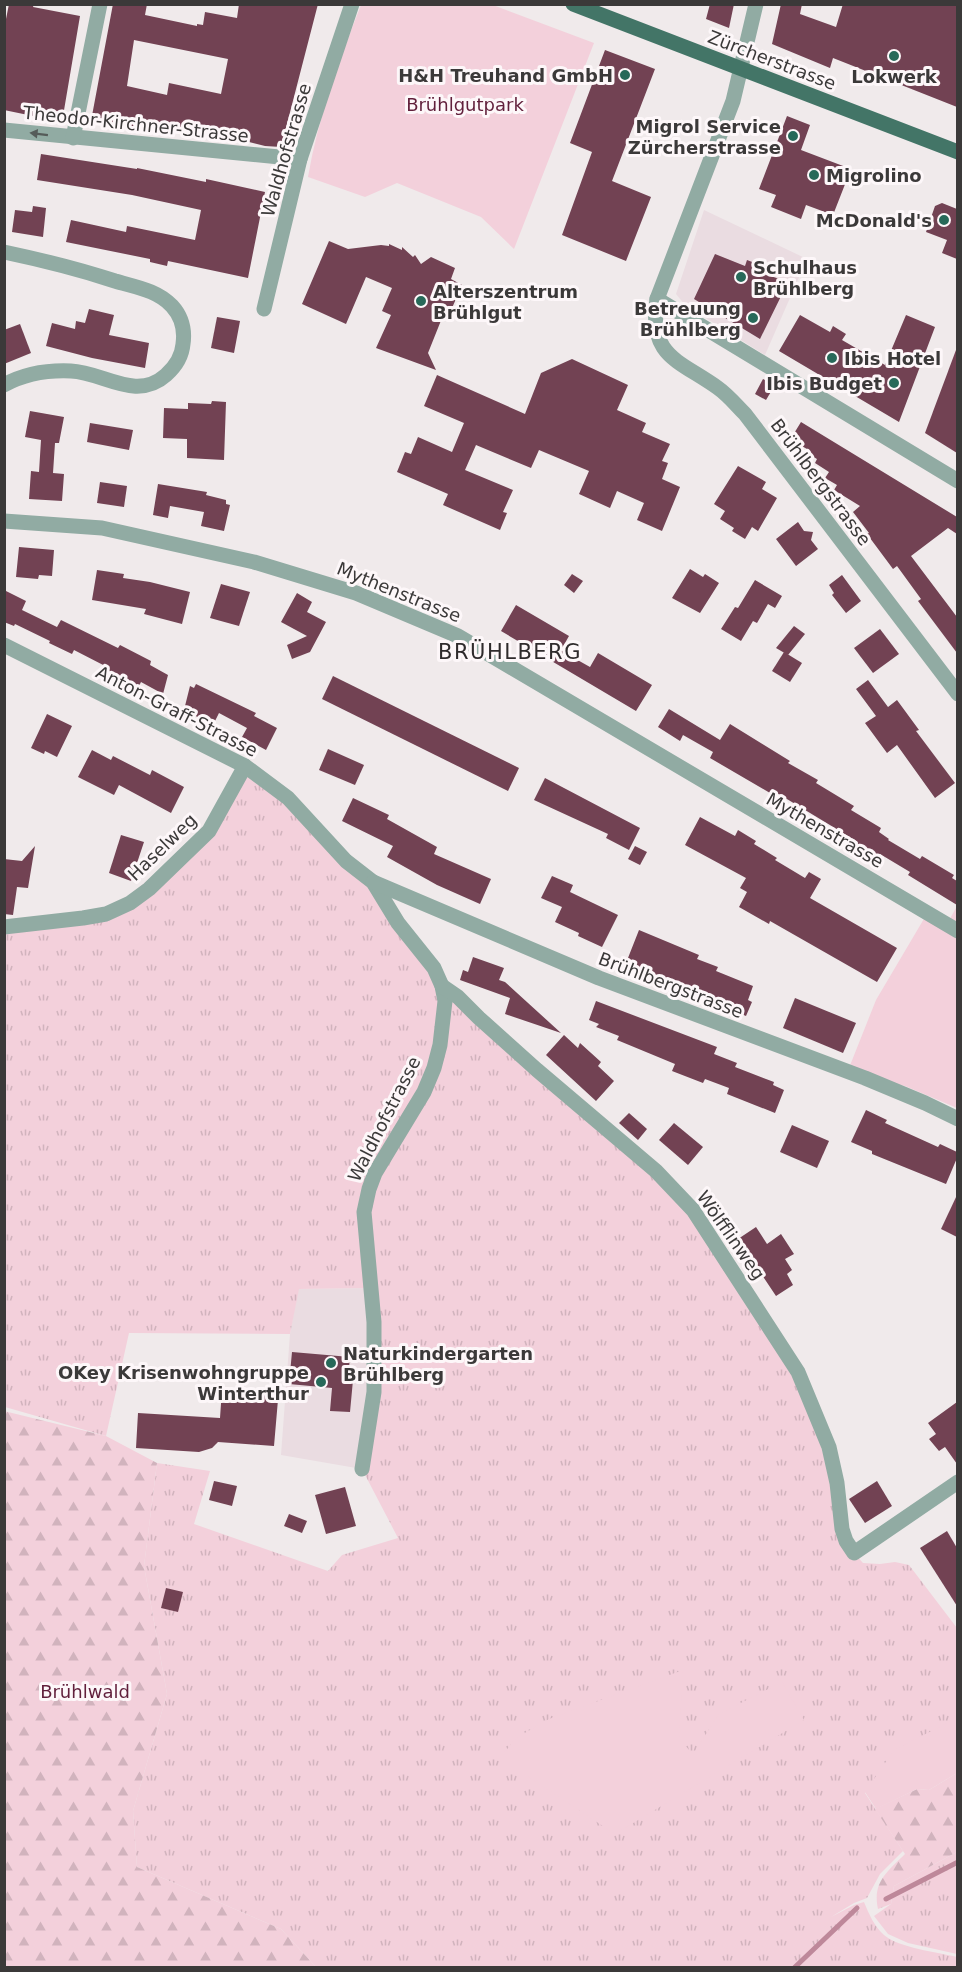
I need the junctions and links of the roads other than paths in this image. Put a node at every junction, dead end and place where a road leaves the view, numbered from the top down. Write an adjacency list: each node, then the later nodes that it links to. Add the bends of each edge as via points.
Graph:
1 (100, 4): 7 (street)
2 (352, 4): 9 (street, Waldhofstrasse)
3 (573, 4): 5 (main road, Zürcherstrasse)
4 (756, 4): 5 (street, Brühlbergstrasse)
5 (741, 68): 8 (main road, Zürcherstrasse); 11 (street, Brühlbergstrasse, via 733,101)
6 (4, 130): 7 (street, Theodor-Kirchner-Strasse, one-way to 6)
7 (73, 138): 9 (street, Theodor-Kirchner-Strasse)
8 (957, 152)
9 (300, 159): 12 (street, Waldhofstrasse)
10 (4, 252): 13 (street, via 151,291 179,314 184,330 183,346 172,369 162,379 147,385 133,387 73,371 42,372)
11 (657, 299): 14 (street); 17 (street, Brühlbergstrasse, via 655,328 668,354 719,388 745,414)
12 (264, 309)
13 (4, 385)
14 (957, 481)
15 (4, 521): 22 (street, Mythenstrasse, via 102,528 254,562 356,593 458,636)
16 (4, 645): 18 (street, Anton-Graff-Strasse)
17 (957, 694)
18 (245, 766): 19 (street, Anton-Graff-Strasse, via 288,798); 21 (street, Haselweg, via 209,831 130,903 106,914)
19 (319, 831): 20 (street, Waldhofstrasse, via 346,861)
20 (373, 882): 23 (street, Waldhofstrasse, via 398,923 434,968); 24 (street, Brühlbergstrasse, via 599,978 865,1078)
21 (4, 927)
22 (957, 931)
23 (442, 987): 25 (street, Waldhofstrasse, via 444,1021 434,1068 424,1092 375,1173 364,1212 374,1323 374,1392); 26 (street, Wölfflinweg, via 656,1171 693,1210 798,1372 829,1447 842,1529 854,1553)
24 (957, 1119)
25 (362, 1469)
26 (957, 1482)

